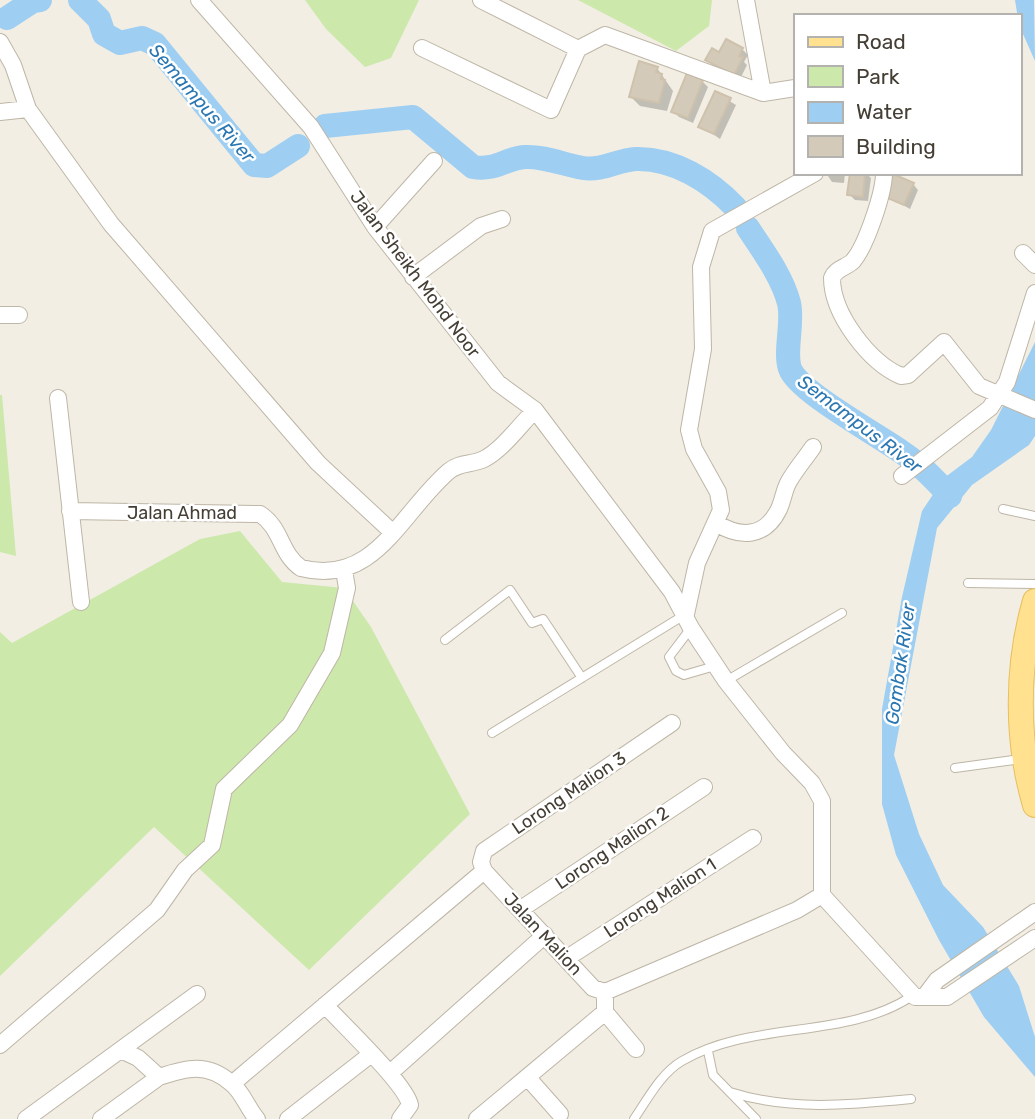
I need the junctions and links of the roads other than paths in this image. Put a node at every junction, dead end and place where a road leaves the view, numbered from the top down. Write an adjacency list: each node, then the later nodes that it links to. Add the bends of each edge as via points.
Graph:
1 (199, 0): 15 (street, Jalan Sheikh Mohd Noor, via 311,127)
2 (481, 0): 6 (street)
3 (746, 0): 8 (street)
4 (0, 42): 9 (street)
5 (422, 48): 6 (street, via 551,110)
6 (578, 50): 8 (street, via 605,35)
7 (794, 88): 8 (street)
8 (763, 93)
9 (28, 109): 10 (street); 32 (street, via 111,225 318,463)
10 (0, 112)
11 (433, 161): 15 (street)
12 (812, 175): 31 (street, via 712,231 701,267 703,349 688,430 718,492 721,510)
13 (883, 175): 22 (street, via 868,231 853,261 832,278 841,314 854,337 896,374 908,375 944,342 979,386)
14 (502, 219): 18 (street, via 481,226)
15 (375, 227): 18 (street, Jalan Sheikh Mohd Noor)
16 (1023, 253): 17 (street)
17 (1035, 265)
18 (413, 277): 24 (street, Jalan Sheikh Mohd Noor, via 498,383)
19 (1035, 293): 22 (street)
20 (0, 315): 21 (street)
21 (19, 315)
22 (1000, 396): 25 (street); 27 (street, via 977,421)
23 (58, 398): 29 (street)
24 (535, 410): 32 (street, via 487,456 450,470); 39 (street, Jalan Sheikh Mohd Noor, via 672,592)
25 (1035, 410)
26 (813, 447): 31 (street, via 787,485 779,510 764,527 750,535 732,533)
27 (905, 473)
28 (1003, 509): 30 (lane)
29 (70, 511): 33 (street, Jalan Ahmad, via 260,514 276,528 295,564 306,569); 37 (street)
30 (1035, 516)
31 (716, 523): 39 (street, via 697,563)
32 (393, 532): 33 (street, via 359,564)
33 (344, 570): 63 (street, via 347,588 332,653 290,725 224,789 212,845 185,870 156,910)
34 (968, 583): 35 (lane)
35 (1035, 584)
36 (1035, 601): 46 (main road, via 1021,686)
37 (81, 602)
38 (842, 613): 43 (lane)
39 (688, 621): 41 (street, Jalan Sheikh Mohd Noor); 41 (lane, via 668,657 684,675); 42 (lane)
40 (445, 640): 42 (lane, via 510,590 532,623 543,620)
41 (715, 666): 43 (street, Jalan Sheikh Mohd Noor)
42 (582, 678): 45 (lane)
43 (726, 681): 52 (street, Jalan Sheikh Mohd Noor, via 822,801)
44 (672, 723): 51 (street, Lorong Malion 3, via 484,851)
45 (492, 733)
46 (1024, 759): 47 (lane); 49 (main road)
47 (954, 768)
48 (704, 788): 53 (street, Lorong Malion 2)
49 (1035, 805)
50 (753, 838): 57 (street, Lorong Malion 1)
51 (484, 871): 53 (street, Jalan Malion); 61 (street)
52 (822, 895): 58 (street); 60 (street)
53 (521, 909): 55 (street, Jalan Malion)
54 (1035, 912): 60 (street)
55 (545, 935): 57 (street, Jalan Malion); 68 (street)
56 (1035, 938): 60 (street, via 947,997)
57 (567, 958): 58 (street, Jalan Malion, via 593,988)
58 (605, 992): 62 (street)
59 (197, 994): 65 (street)
60 (918, 996): 66 (lane, via 868,1018 743,1038)
61 (325, 1005): 67 (street); 71 (street)
62 (605, 1012): 64 (street); 70 (street)
63 (0, 1045)
64 (636, 1049)
65 (121, 1050): 69 (street); 76 (street)
66 (708, 1051): 72 (lane, via 713,1075); 81 (lane, via 681,1061)
67 (370, 1055): 68 (street); 78 (street)
68 (390, 1073): 79 (street, via 410,1105)
69 (159, 1077): 71 (street, via 202,1067); 77 (street)
70 (528, 1077): 74 (street); 80 (street)
71 (233, 1083): 75 (street)
72 (730, 1092): 73 (lane, via 758,1101 802,1105); 82 (lane)
73 (911, 1099)
74 (560, 1114)
75 (255, 1118)
76 (26, 1119)
77 (101, 1119)
78 (288, 1119)
79 (400, 1119)
80 (477, 1119)
81 (634, 1119)
82 (756, 1119)

